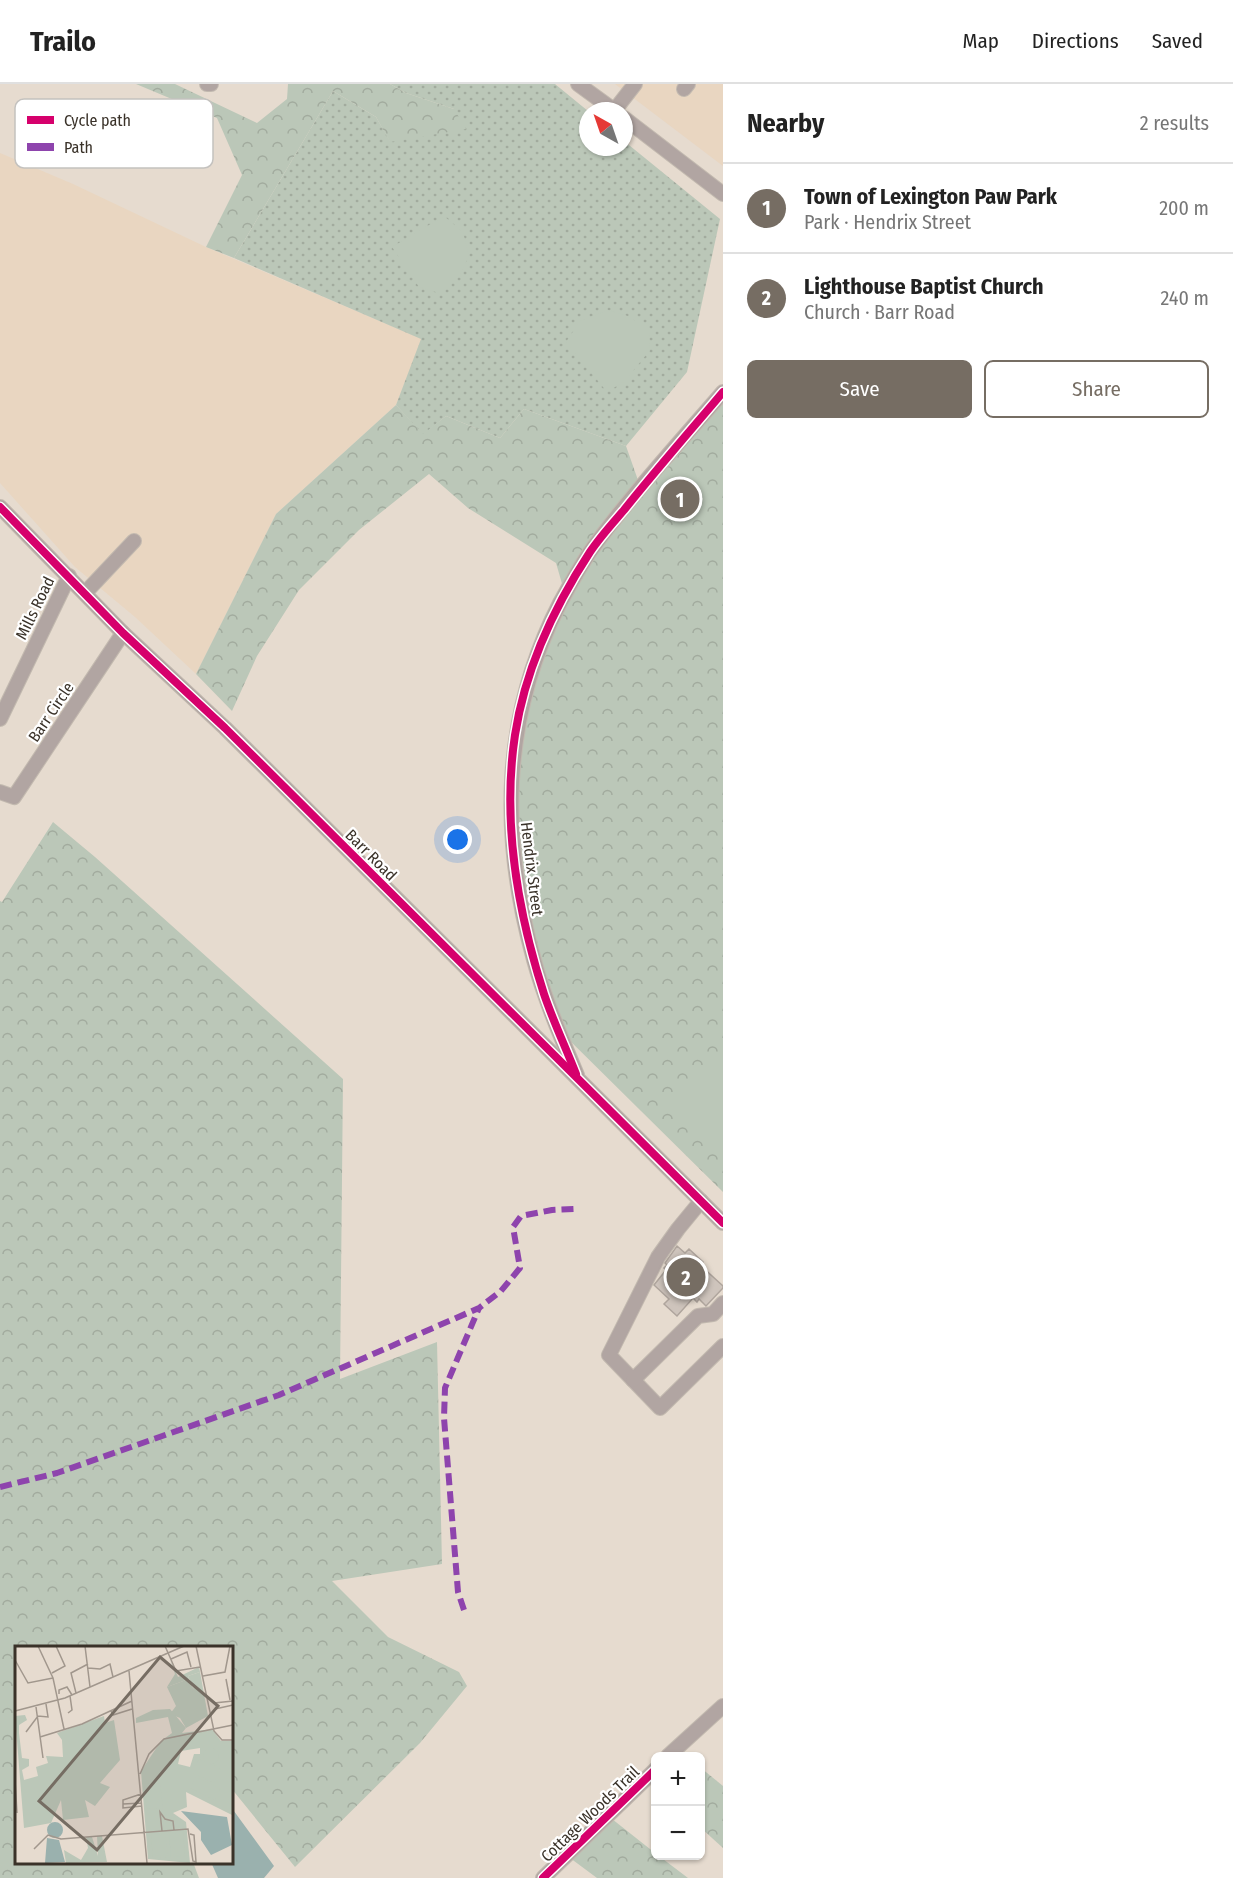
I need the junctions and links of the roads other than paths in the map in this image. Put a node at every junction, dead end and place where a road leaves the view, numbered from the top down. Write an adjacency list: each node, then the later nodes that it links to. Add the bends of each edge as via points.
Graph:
1 (578, 84): 3 (street)
2 (634, 84): 4 (street)
3 (603, 102)
4 (621, 102)
5 (633, 125): 6 (street)
6 (723, 194)
7 (723, 392): 15 (street, Hendrix Street, via 591,550 552,618 537,655 515,735 511,801 522,908 545,997)
8 (0, 507): 10 (street, Barr Road)
9 (134, 542): 11 (street)
10 (69, 576): 11 (street, Barr Road); 13 (street, Mills Road)
11 (86, 593): 12 (street, Barr Road)
12 (123, 633): 14 (street, Barr Circle, via 14,797); 15 (street, Barr Road, via 225,728)
13 (0, 719)
14 (0, 792)
15 (579, 1080): 16 (street, Barr Road)
16 (701, 1201): 17 (street, Barr Road); 20 (street, via 658,1257 609,1355)
17 (723, 1222)
18 (723, 1303): 20 (street, via 713,1314 698,1316)
19 (723, 1346): 20 (street, via 660,1408)
20 (633, 1380)
21 (723, 1706): 22 (street)
22 (672, 1752)
23 (651, 1773): 24 (street, Cottage Woods Trail)
24 (543, 1878)

